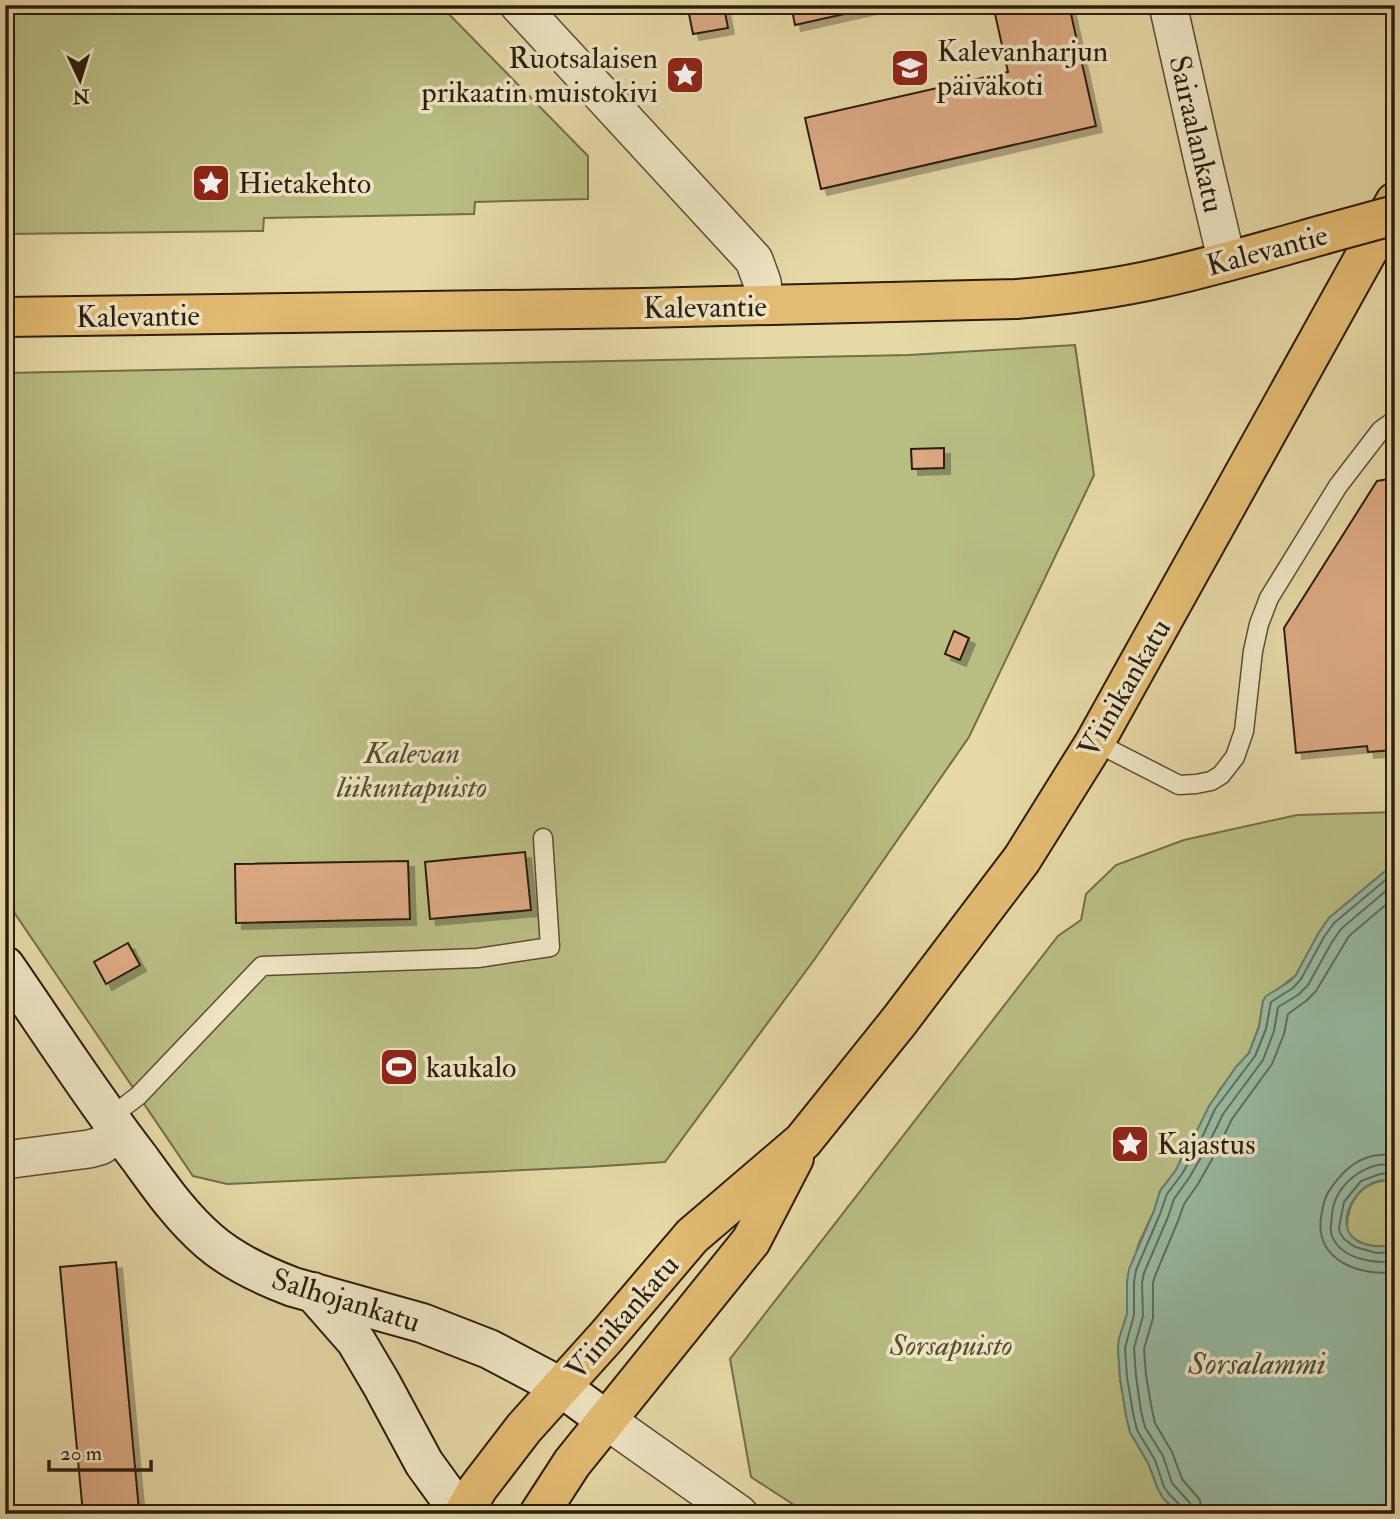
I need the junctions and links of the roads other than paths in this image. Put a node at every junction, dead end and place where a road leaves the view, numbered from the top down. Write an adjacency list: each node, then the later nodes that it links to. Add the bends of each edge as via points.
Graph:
1 (519, 5): 6 (street, via 754,260)
2 (1168, 5): 5 (street, Sairaalankatu)
3 (1395, 202): 9 (main road, Viinikankatu)
4 (1395, 215): 5 (main road, Kalevantie, bridge)
5 (1227, 262): 6 (main road, Kalevantie, via 1052,296)
6 (765, 305): 7 (main road, Kalevantie)
7 (5, 317)
8 (1395, 420): 9 (lane, via 1381,430 1338,486 1269,598 1253,651 1244,731 1235,757 1221,775 1196,785 1179,785)
9 (1096, 742): 13 (main road, Viinikankatu, via 1022,859)
10 (543, 838): 12 (lane, via 550,947 478,958 262,966)
11 (5, 965): 12 (street, Salhojankatu)
12 (115, 1126): 14 (street, via 100,1146); 15 (street, Salhojankatu, via 180,1212 210,1242 268,1277)
13 (803, 1141): 16 (main road, Viinikankatu, via 692,1236); 17 (main road, Viinikankatu, via 751,1241)
14 (5, 1160)
15 (313, 1292): 16 (street, Salhojankatu, via 452,1333); 18 (street, via 355,1341 424,1463)
16 (561, 1387): 17 (street, Salhojankatu); 18 (main road, Viinikankatu, via 524,1428)
17 (606, 1420): 19 (main road, Viinikankatu); 20 (street, Salhojankatu)
18 (462, 1514)
19 (539, 1514)
20 (739, 1514)

